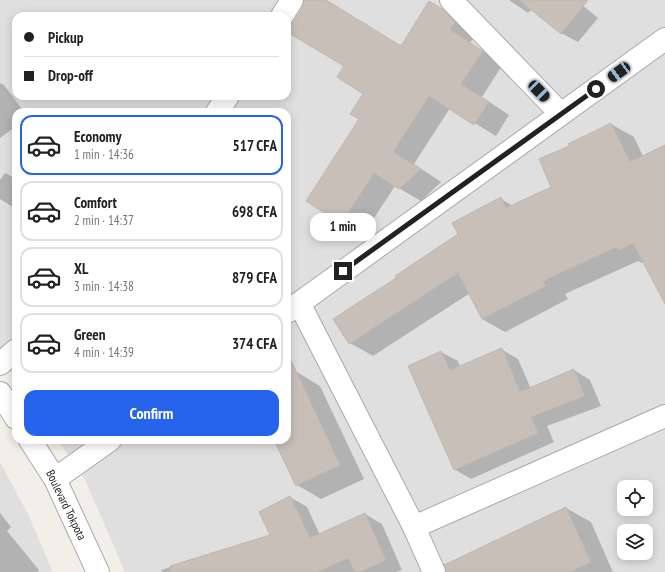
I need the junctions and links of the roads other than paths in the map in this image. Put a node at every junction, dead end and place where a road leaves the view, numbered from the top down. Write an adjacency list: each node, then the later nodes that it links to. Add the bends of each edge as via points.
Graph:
1 (292, 0): 3 (street)
2 (451, 0): 5 (street)
3 (284, 12)
4 (665, 39): 5 (street)
5 (561, 114): 6 (street)
6 (293, 308): 15 (street)
7 (12, 354): 8 (street)
8 (0, 364)
9 (0, 393): 10 (street)
10 (12, 412)
11 (665, 416): 15 (street)
12 (33, 444): 14 (street, Boulevard Tokpota)
13 (104, 444): 14 (street)
14 (55, 479): 16 (street, Boulevard Tokpota)
15 (414, 528): 17 (street)
16 (98, 572)
17 (434, 572)

